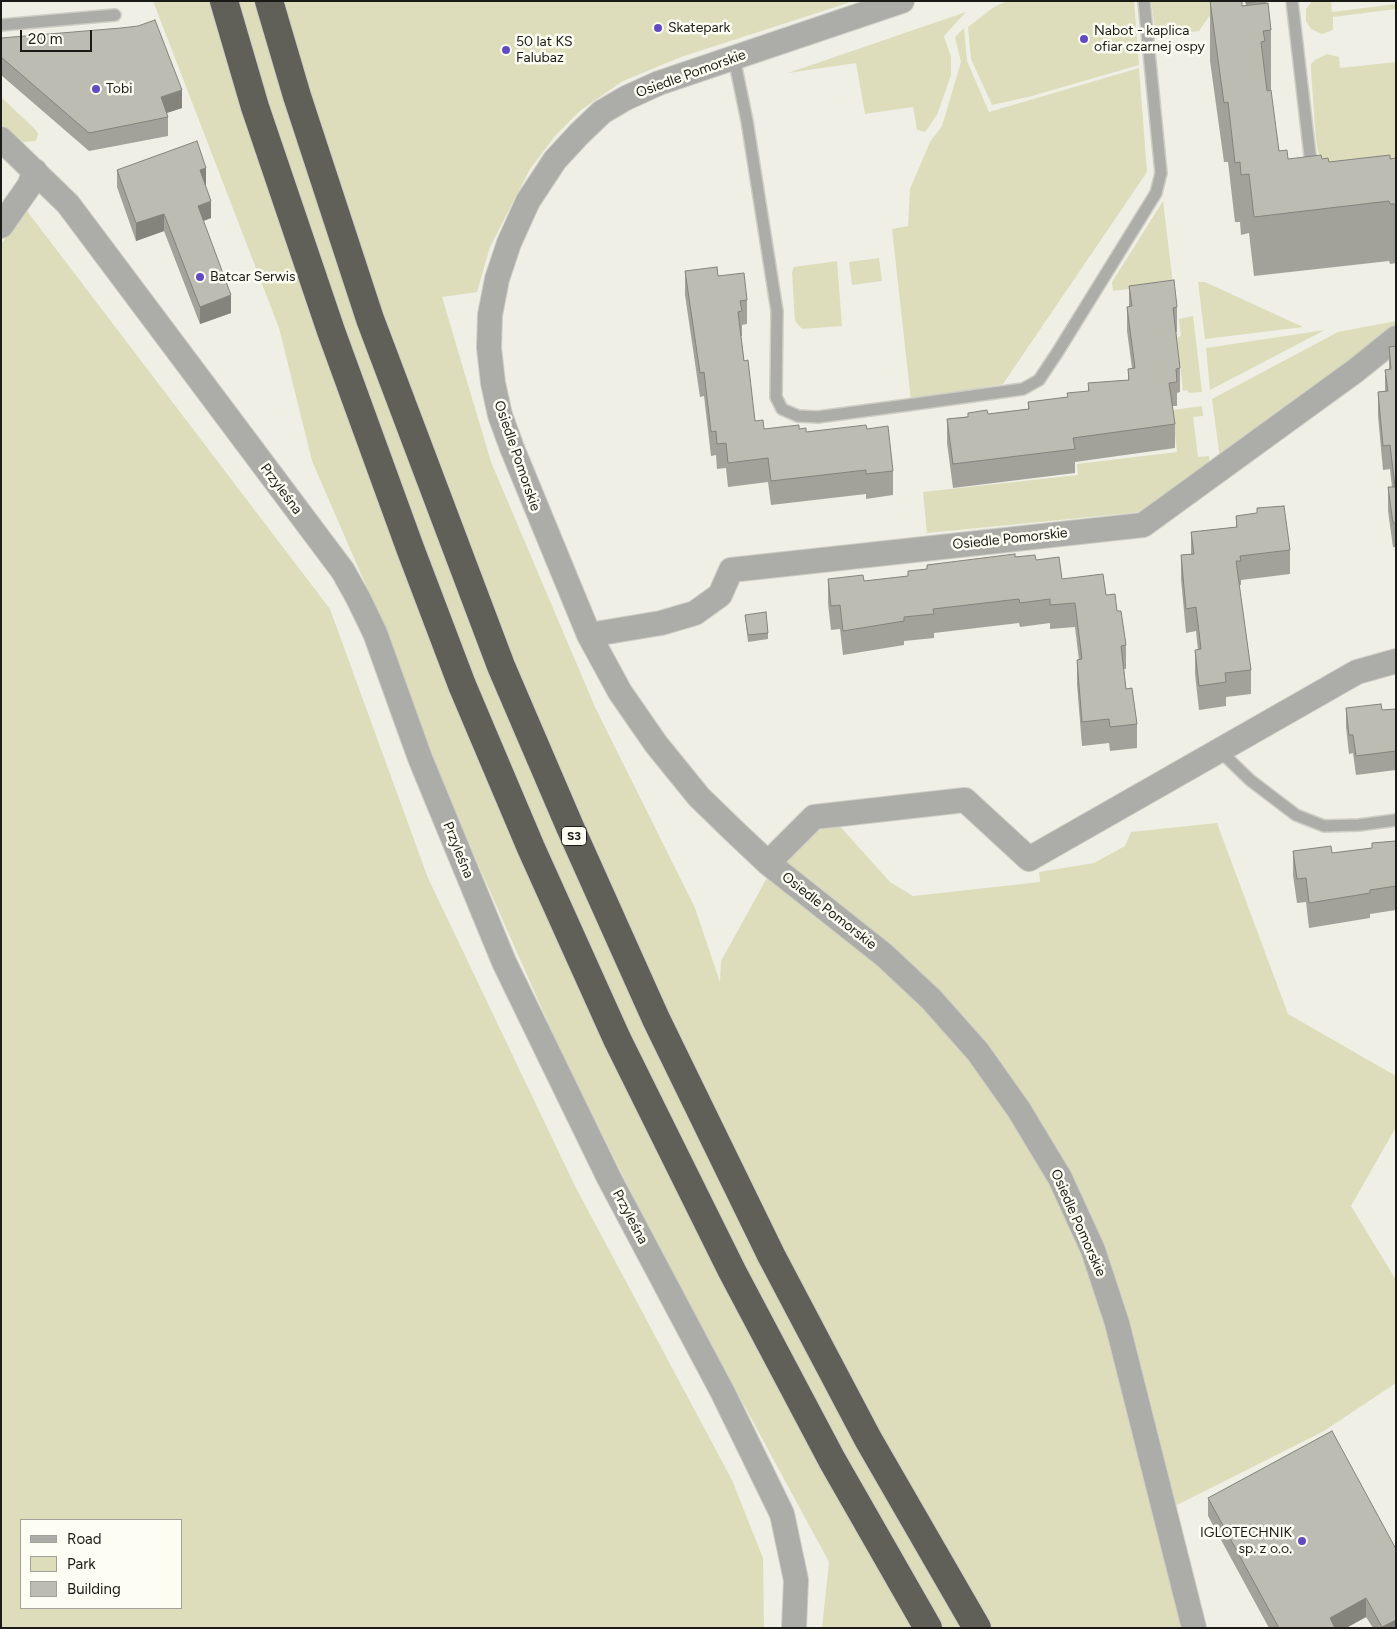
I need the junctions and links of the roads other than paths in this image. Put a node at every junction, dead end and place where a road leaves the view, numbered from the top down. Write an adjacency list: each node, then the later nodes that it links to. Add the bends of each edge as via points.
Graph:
1 (224, 1): 20 (highway, via 331,331 459,676 530,848 617,1039 732,1272 832,1460)
2 (269, 1): 21 (highway, S3, via 370,319 501,666 566,818 656,1019 770,1255 868,1439)
3 (902, 1): 8 (street, Osiedle Pomorskie)
4 (1144, 1): 8 (lane, via 1161,173 1156,193 1038,380 1023,389 908,406 818,417 798,416 782,409 776,397 777,311)
5 (1292, 1): 11 (lane, via 1311,164 1319,175)
6 (115, 15): 7 (lane)
7 (1, 25)
8 (734, 58): 14 (street, Osiedle Pomorskie, via 659,83 626,98 602,112 578,134 528,201 497,279 490,315 489,348 500,415)
9 (1, 139): 10 (street, Przyleśna)
10 (35, 171): 12 (street, via 29,186); 19 (street, Przyleśna, via 68,204 343,571 358,598 504,962 609,1178 728,1402 782,1514 796,1580)
11 (1327, 178)
12 (1, 226)
13 (1396, 338): 14 (street, Osiedle Pomorskie, via 1143,525 731,570 720,595 695,613 661,623)
14 (589, 635): 18 (street, Osiedle Pomorskie, via 620,692 656,744 699,797)
15 (1396, 661): 16 (street, Osiedle Pomorskie, via 1357,672)
16 (1220, 751): 17 (lane, via 1250,780 1296,815 1324,826); 18 (street, Osiedle Pomorskie, via 1029,859 965,800 814,817)
17 (1396, 820)
18 (768, 863): 22 (street, Osiedle Pomorskie, via 884,955 931,999 978,1052 1019,1110 1060,1178 1093,1250 1117,1323)
19 (794, 1628)
20 (928, 1628)
21 (977, 1628)
22 (1194, 1628)

